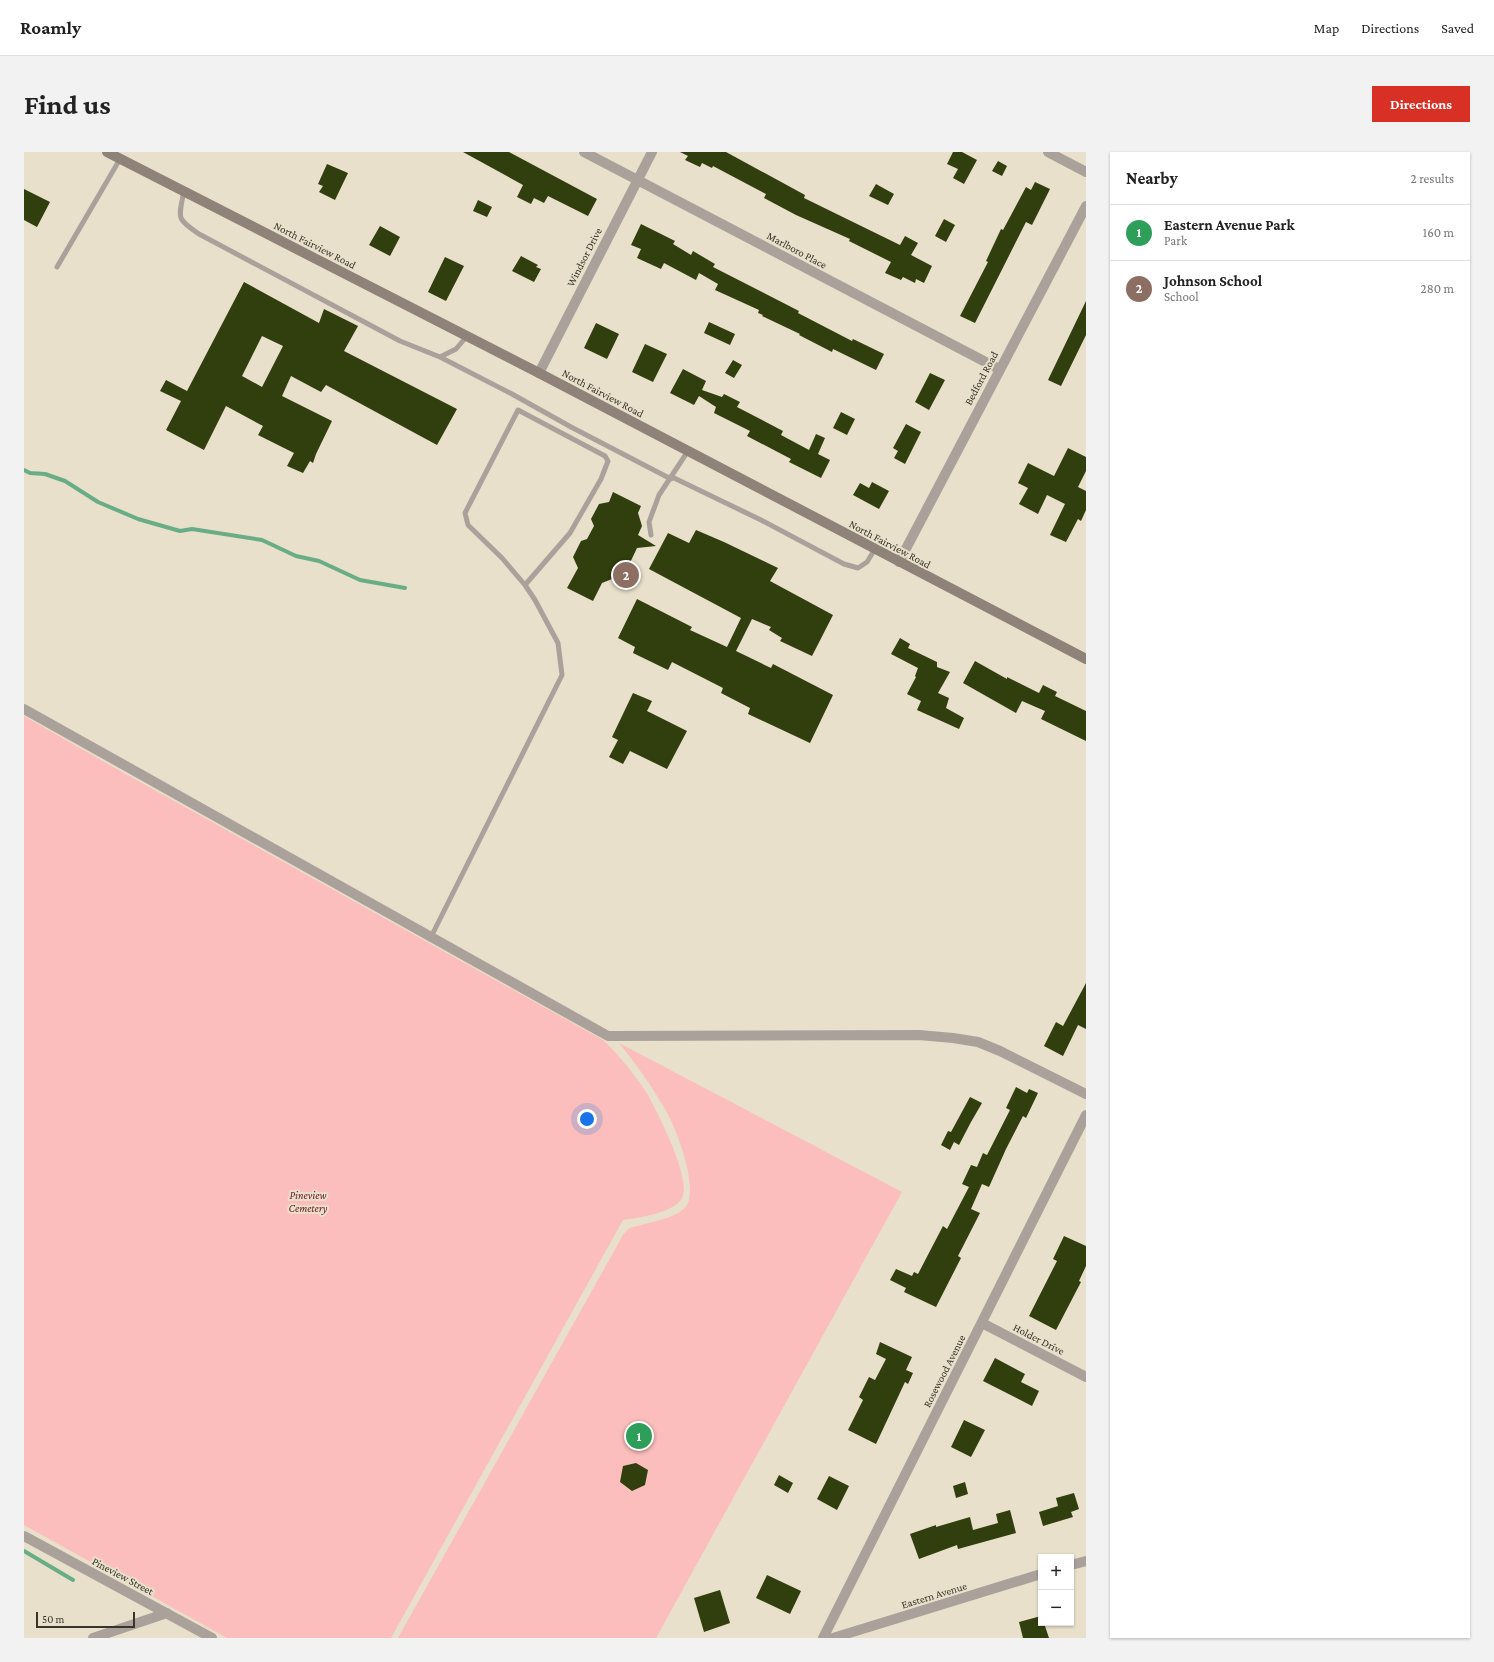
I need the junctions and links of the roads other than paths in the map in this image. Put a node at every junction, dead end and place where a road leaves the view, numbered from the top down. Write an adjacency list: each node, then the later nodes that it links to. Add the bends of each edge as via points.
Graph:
1 (107, 152): 5 (main road, North Fairview Road)
2 (584, 152): 7 (street, Marlboro Place)
3 (652, 152): 7 (street, Windsor Drive)
4 (1048, 152): 6 (street)
5 (120, 159): 8 (main road, North Fairview Road); 10 (lane)
6 (1086, 172)
7 (637, 180): 13 (street, Marlboro Place); 14 (street, Windsor Drive)
8 (184, 192): 11 (main road, North Fairview Road); 12 (lane, via 179,216 183,224 198,234 400,341)
9 (1086, 206): 13 (street, Bedford Road)
10 (57, 267)
11 (467, 336): 12 (lane, via 456,349); 14 (main road, North Fairview Road)
12 (440, 357): 16 (lane)
13 (999, 369): 19 (street, Bedford Road)
14 (538, 373): 15 (main road, North Fairview Road)
15 (688, 451): 16 (lane); 18 (main road, North Fairview Road)
16 (672, 478): 17 (lane, via 659,495 649,522); 18 (lane, via 761,520 844,564 858,568 867,562)
17 (651, 535)
18 (875, 549): 19 (main road, North Fairview Road)
19 (899, 562): 21 (main road, North Fairview Road)
20 (525, 584): 20 (lane, via 570,534 601,479 608,460 605,456 518,410 465,513 468,525); 23 (lane, via 558,643 562,675)
21 (1086, 659)
22 (24, 709): 23 (street)
23 (431, 937): 24 (street, via 608,1036 919,1035 953,1038 978,1042 1000,1051)
24 (1086, 1094)
25 (1086, 1115): 26 (street, Rosewood Avenue)
26 (982, 1323): 27 (street, Holder Drive); 35 (street, Rosewood Avenue)
27 (1086, 1377)
28 (24, 1536): 32 (street, Pineview Street)
29 (1086, 1561): 30 (street)
30 (1074, 1564)
31 (1038, 1575): 36 (street, Eastern Avenue)
32 (167, 1613): 33 (street); 34 (street, Pineview Street)
33 (93, 1638)
34 (212, 1638)
35 (823, 1638)
36 (833, 1638)

